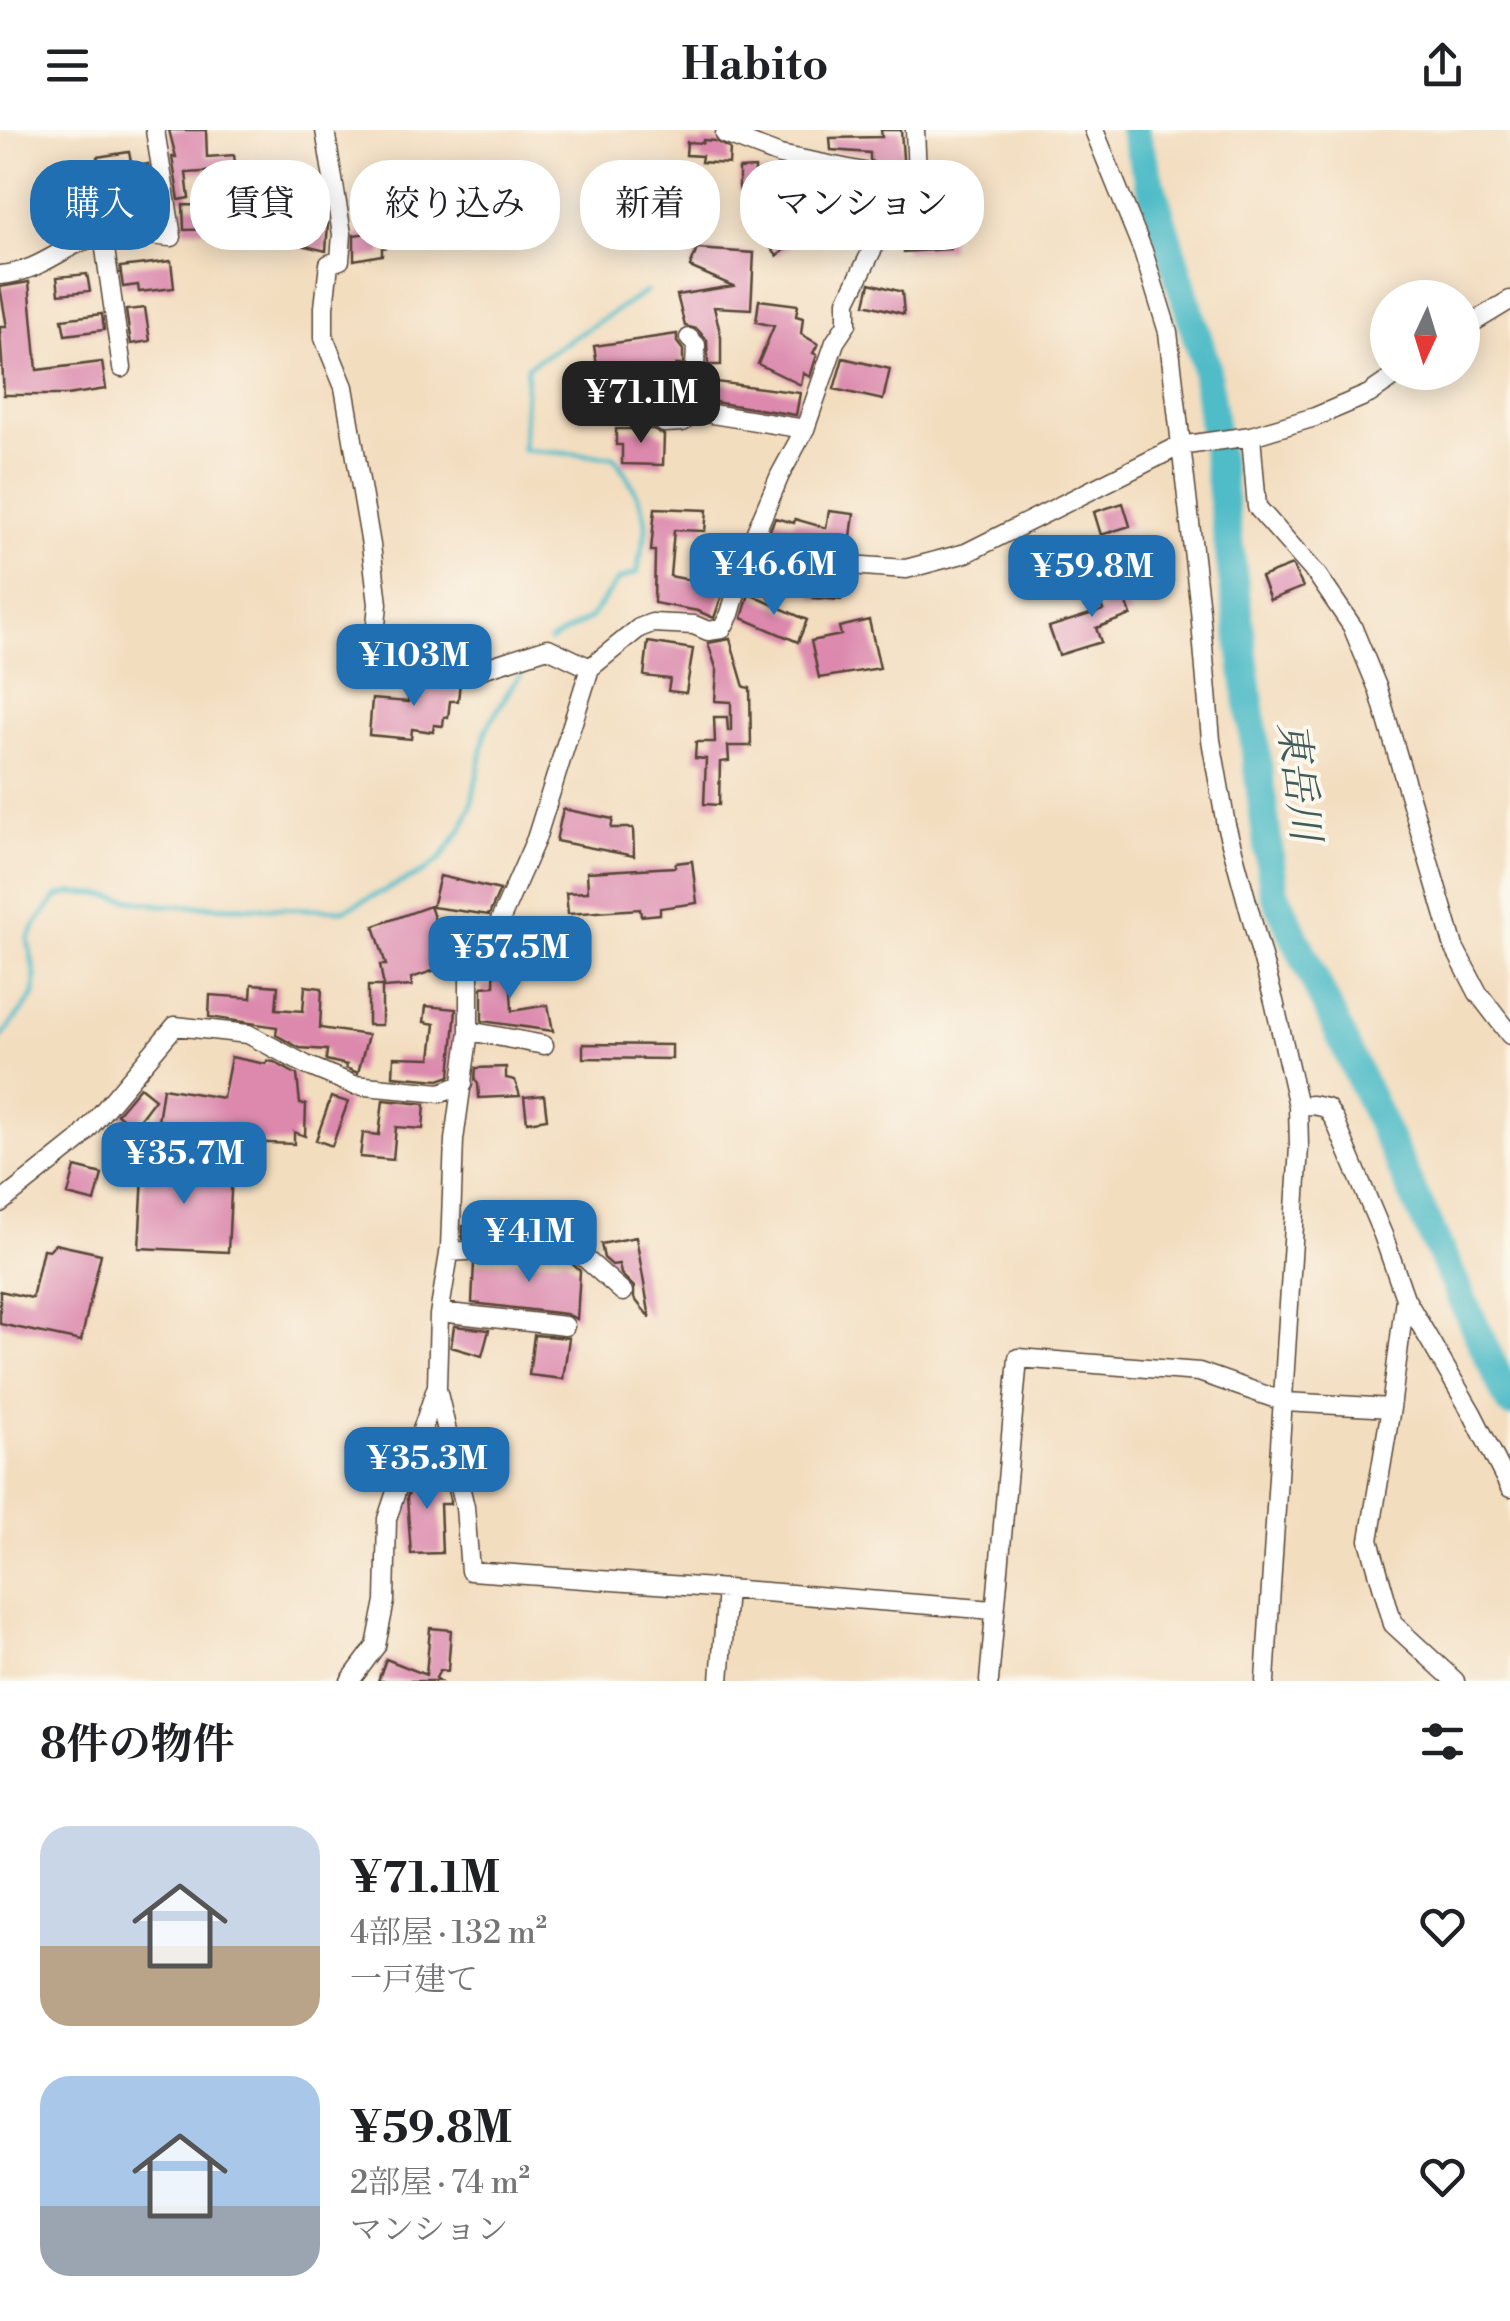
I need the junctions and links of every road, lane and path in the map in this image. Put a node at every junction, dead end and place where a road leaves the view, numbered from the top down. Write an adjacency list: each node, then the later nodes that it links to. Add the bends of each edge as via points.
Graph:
1 (156, 130): 6 (street)
2 (326, 130): 24 (street, via 342,234 340,260 329,264 324,338 344,387 366,509 378,604 373,657 376,663 476,671 548,648)
3 (916, 130): 8 (street)
4 (1094, 130): 22 (street, via 1168,332)
5 (726, 134): 7 (street)
6 (160, 160)
7 (800, 160)
8 (917, 160)
9 (68, 250): 12 (street, via 25,273)
10 (106, 250): 16 (street)
11 (872, 250): 20 (street, via 847,301 847,324)
12 (0, 275)
13 (1510, 300): 14 (street)
14 (1480, 318)
15 (689, 338): 18 (street, via 696,345)
16 (122, 368)
17 (1375, 390): 21 (street)
18 (693, 410): 19 (street, via 683,422); 20 (street)
19 (664, 424)
20 (805, 430): 23 (street)
21 (1251, 436): 22 (street); 26 (street, via 1258,508 1352,626 1388,722 1454,947)
22 (1178, 446): 23 (street, via 966,553 906,569 821,563); 29 (street, via 1226,825)
23 (749, 548): 24 (street, via 722,629 652,623)
24 (590, 668): 25 (street, via 536,839 498,925 469,966)
25 (469, 1031): 27 (street); 28 (street)
26 (1510, 1035)
27 (544, 1045)
28 (463, 1084): 30 (street, via 442,1093 354,1085 248,1034 175,1026 78,1141); 31 (street)
29 (1298, 1106): 33 (street, via 1327,1108 1335,1121); 37 (street)
30 (0, 1203)
31 (449, 1252): 32 (street, via 580,1245); 34 (street)
32 (623, 1292)
33 (1405, 1298): 38 (street); 39 (street)
34 (440, 1312): 35 (street); 36 (street)
35 (565, 1326)
36 (437, 1386): 40 (street, via 465,1507 470,1571); 42 (street, via 388,1519 376,1646)
37 (1285, 1402): 38 (street); 41 (street, via 1199,1372 1018,1358); 45 (street)
38 (1391, 1408): 46 (street, via 1369,1540 1392,1624)
39 (1510, 1488)
40 (727, 1589): 41 (street); 43 (street)
41 (994, 1610): 44 (street)
42 (355, 1679)
43 (720, 1681)
44 (989, 1681)
45 (1265, 1681)
46 (1456, 1681)

